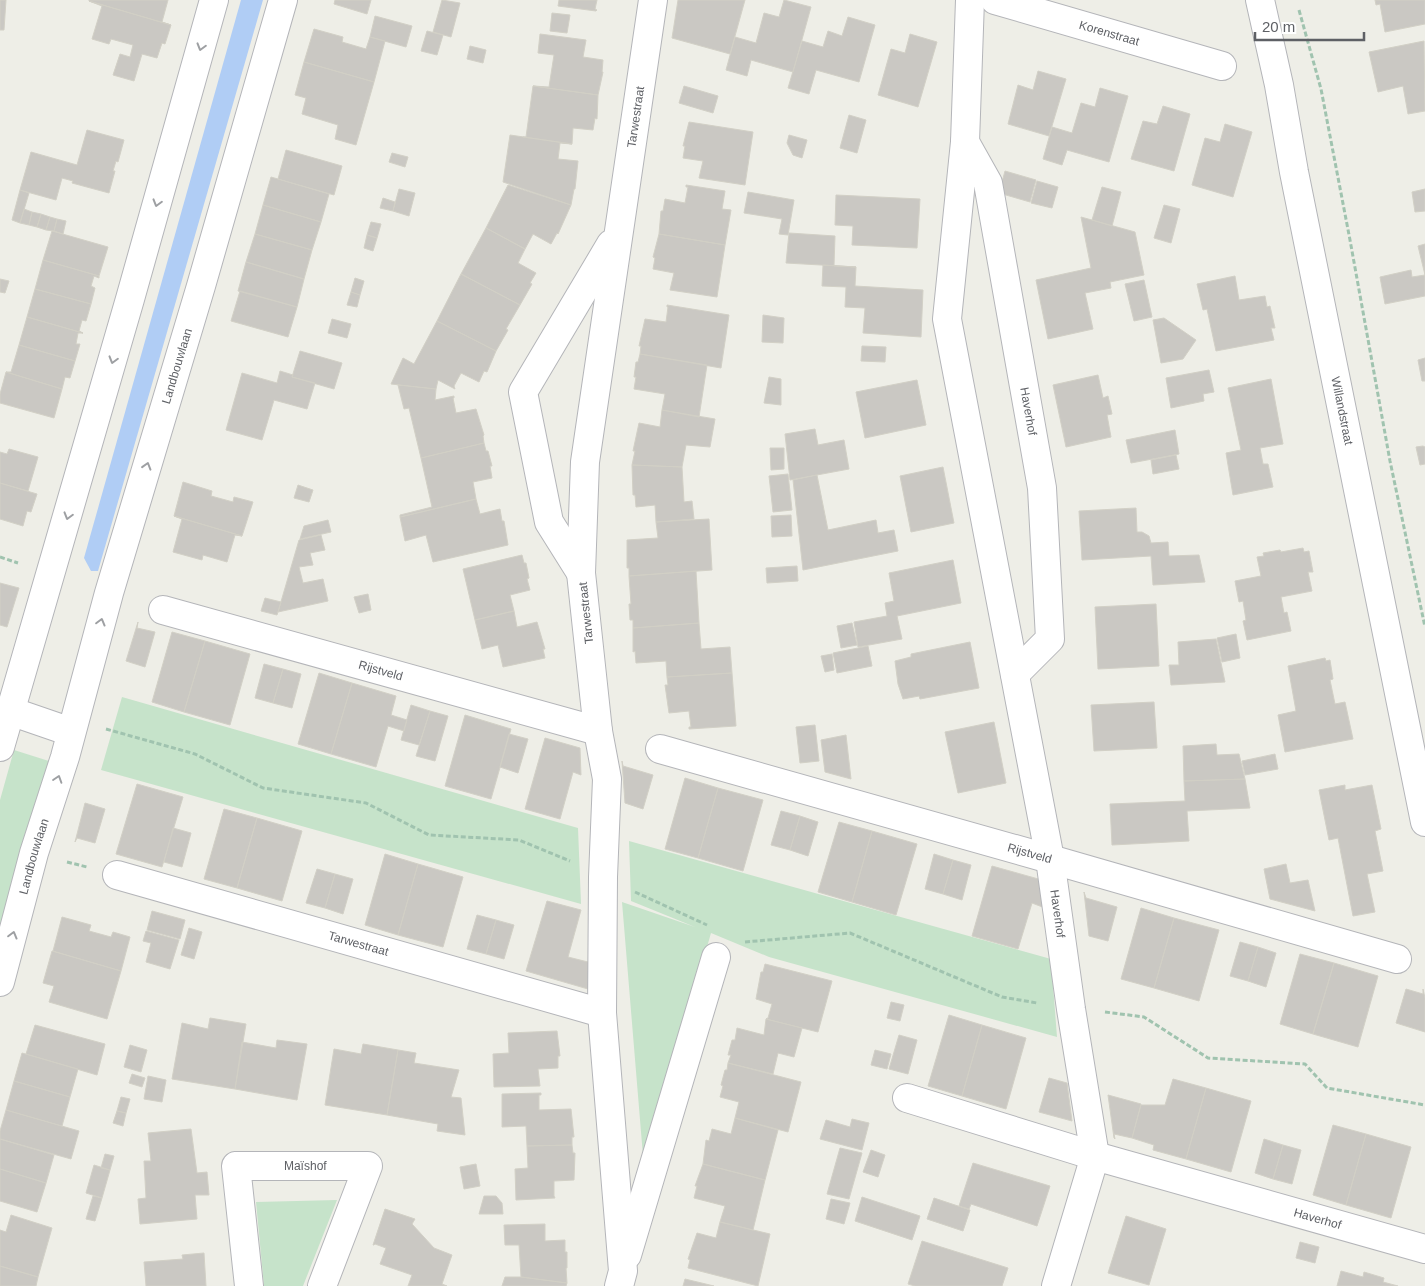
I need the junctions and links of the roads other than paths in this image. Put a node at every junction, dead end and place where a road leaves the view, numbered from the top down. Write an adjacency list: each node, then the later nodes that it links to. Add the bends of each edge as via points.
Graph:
1 (214, 0): 13 (street, one-way to 13)
2 (283, 0): 14 (street, Landbouwlaan, one-way to 2)
3 (653, 0): 9 (street, Tarwestraat)
4 (970, 0): 8 (street, Haverhof)
5 (995, 0): 7 (street, Korenstraat)
6 (1260, 0): 18 (street, Willandstraat)
7 (1222, 66)
8 (965, 142): 12 (street, Haverhof, via 948,320); 12 (street, Haverhof, via 988,182 1042,488 1050,639)
9 (618, 233): 10 (street, Tarwestraat, via 584,462); 10 (street, Tarwestraat, via 523,392 549,522)
10 (581, 573): 15 (street, Tarwestraat)
11 (163, 610): 15 (street, Rijstveld)
12 (1015, 674): 19 (street, Haverhof)
13 (10, 711): 14 (street); 16 (street)
14 (73, 724): 23 (street, Landbouwlaan, one-way to 14)
15 (598, 731): 24 (street, Tarwestraat, via 607,779)
16 (0, 747)
17 (660, 749): 19 (street, Rijstveld)
18 (1425, 822)
19 (1050, 859): 22 (street, Rijstveld); 26 (street, Haverhof)
20 (117, 875): 24 (street, Tarwestraat)
21 (716, 957): 28 (street, Tarwestraat)
22 (1397, 959)
23 (0, 982)
24 (602, 1013): 28 (street, Tarwestraat)
25 (907, 1098): 26 (street, Haverhof)
26 (1095, 1156): 27 (street, Haverhof); 31 (street, Haverhof)
27 (1425, 1249)
28 (621, 1279)
29 (249, 1286): 30 (street, Maïshof, via 236,1166 368,1166)
30 (322, 1286)
31 (1056, 1286)

